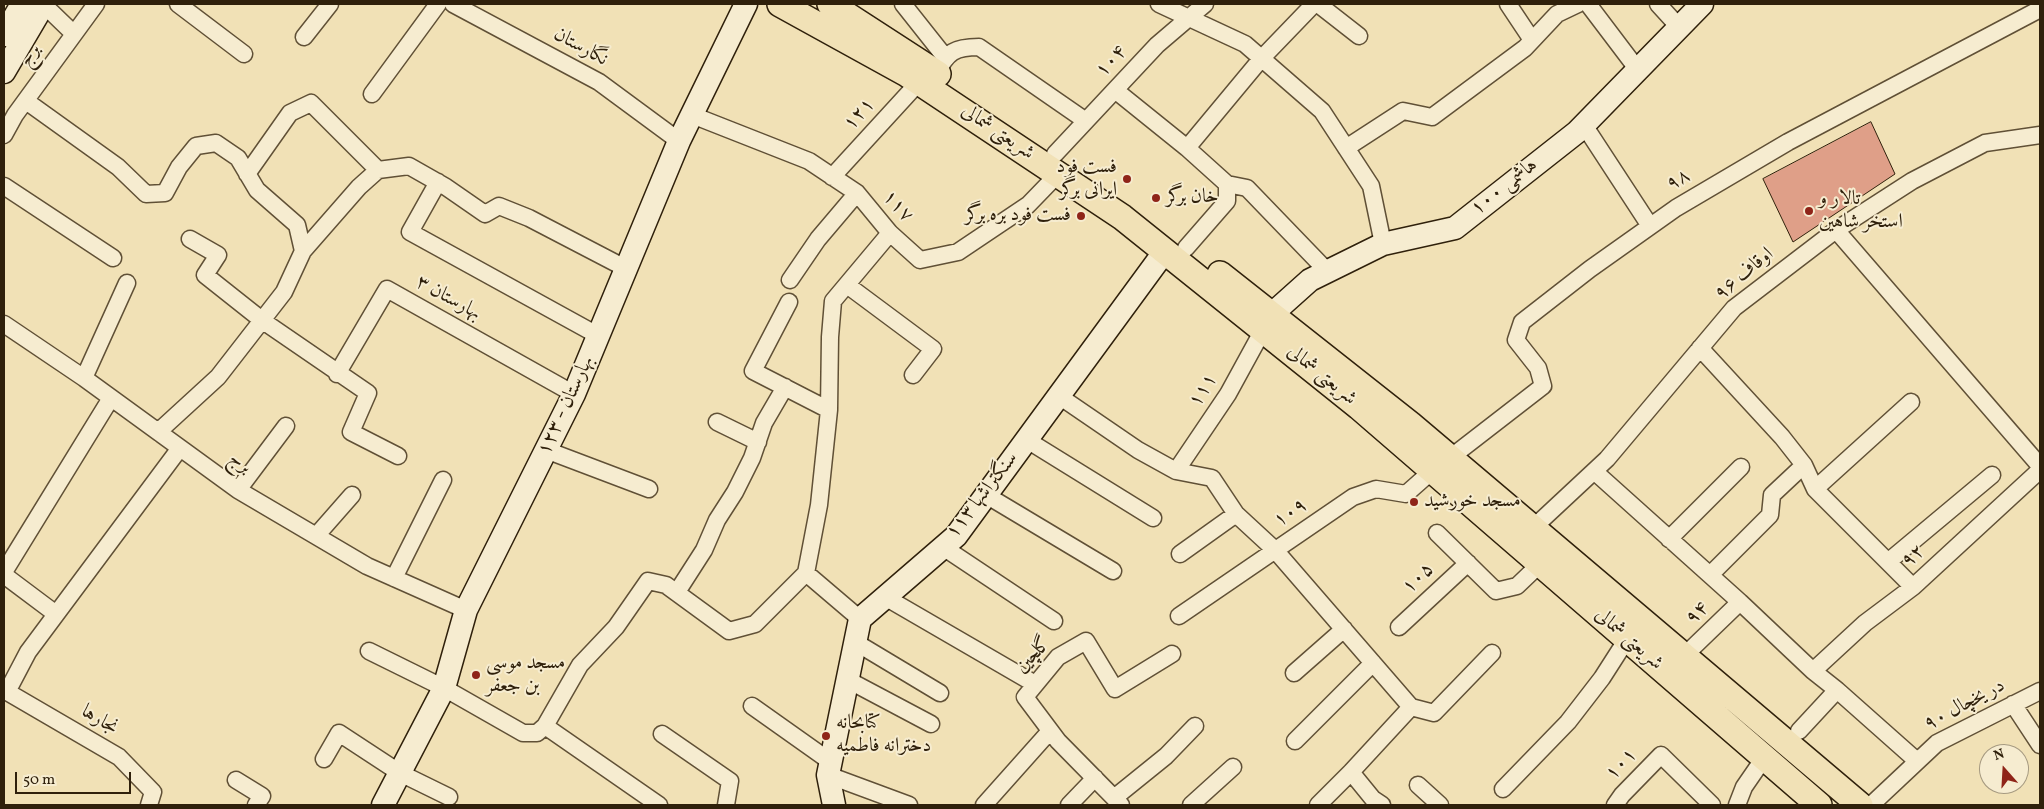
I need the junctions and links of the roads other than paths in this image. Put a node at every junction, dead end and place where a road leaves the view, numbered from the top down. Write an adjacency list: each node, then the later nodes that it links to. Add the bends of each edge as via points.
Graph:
1 (96, 4): 23 (street, برج)
2 (178, 4): 28 (street)
3 (330, 4): 26 (street)
4 (438, 4): 34 (street)
5 (453, 4): 41 (street, نگارستان, via 599,82)
6 (746, 4): 36 (street, بهارستان - ۱۲۳)
7 (780, 4): 30 (main road, شریعتی شمالی)
8 (830, 4): 30 (main road, شریعتی شمالی)
9 (903, 4): 30 (street)
10 (1159, 4): 21 (street)
11 (1205, 4): 21 (street, ۱۰۴)
12 (1314, 4): 29 (street)
13 (1318, 4): 25 (street)
14 (1508, 4): 27 (street)
15 (1578, 4): 27 (street, via 1557,14)
16 (1588, 4): 31 (street)
17 (1658, 4): 22 (street)
18 (1702, 4): 22 (street, هاشمی ۱۰۰)
19 (28, 5): 23 (street); 24 (street); 32 (street)
20 (2040, 10): 52 (street, ۹۸, via 1788,142)
21 (1189, 18): 29 (street, via 1245,44); 33 (street, ۱۰۴, via 1157,45)
22 (1679, 27): 31 (street, هاشمی ۱۰۰)
23 (74, 34): 35 (street, برج)
24 (4, 35)
25 (1359, 36)
26 (304, 37)
27 (1532, 40): 43 (street, via 1432,116 1403,111)
28 (244, 54)
29 (1261, 58): 42 (street); 43 (street, via 1322,111)
30 (933, 70): 37 (street, via 959,47 978,46); 44 (main road, شریعتی شمالی); 47 (street, ۱۲۱)
31 (1638, 70): 38 (street, هاشمی ۱۰۰)
32 (4, 72)
33 (1115, 90): 37 (street, ۱۰۴); 42 (street)
34 (372, 94)
35 (26, 101): 39 (street, برج); 46 (street, via 118,167 146,194 165,193 179,167 196,146 216,143 238,158)
36 (692, 115): 41 (street, بهارستان - ۱۲۳); 47 (street, ۱۱۷, via 809,161)
37 (1086, 121): 44 (street, ۱۰۴)
38 (1584, 125): 52 (street); 56 (street, هاشمی ۱۰۰, via 1454,228)
39 (4, 135)
40 (2040, 135): 53 (street, اوقاف ۹۶, via 1985,143 1912,180)
41 (679, 142): 60 (street, بهارستان - ۱۲۳)
42 (1187, 148): 49 (street)
43 (1346, 148): 56 (street, via 1371,186)
44 (1057, 164): 54 (street, ۱۱۷, via 1028,205 958,252 920,260); 57 (main road, شریعتی شمالی, via 1122,216)
45 (378, 170): 46 (street, via 311,103 290,113); 48 (street, via 409,166); 58 (street, via 359,187)
46 (248, 174): 58 (street, via 257,190 297,226)
47 (832, 177): 51 (street, ۱۱۷)
48 (438, 182): 60 (street, via 485,214 499,206 507,209); 69 (street, via 410,232)
49 (1227, 184): 57 (street, via 1227,200); 61 (street, via 1247,188)
50 (4, 186): 59 (street)
51 (857, 193): 54 (street, ۱۱۷); 62 (street, via 818,238)
52 (1650, 226): 88 (street, ۹۸, via 1522,322 1516,340 1538,368 1543,386)
53 (1836, 230): 70 (street, اوقاف ۹۶, via 1734,308); 90 (street)
54 (890, 233): 64 (street)
55 (190, 239): 66 (street, via 218,255 205,275)
56 (1382, 244): 61 (street, هاشمی ۱۰۰)
57 (1175, 249): 67 (main road, شریعتی شمالی); 76 (street, سنگتراشها ۱۱۳)
58 (303, 252): 66 (street, via 284,292)
59 (113, 258)
60 (627, 269): 69 (street, بهارستان - ۱۲۳)
61 (1328, 272): 67 (street, هاشمی ۱۰۰, via 1310,280)
62 (790, 280)
63 (127, 283): 73 (street)
64 (847, 284): 72 (street, via 934,348); 79 (street, via 833,300)
65 (789, 302): 74 (street, via 753,371)
66 (263, 321): 71 (street); 82 (street, via 218,377)
67 (1268, 322): 88 (main road, شریعتی شمالی); 94 (street, ۱۱۱, via 1228,394)
68 (4, 324): 73 (street, برج)
69 (599, 336): 75 (street, بهارستان - ۱۲۳)
70 (1700, 348): 89 (street); 92 (street, اوقاف ۹۶)
71 (337, 374): 75 (street, بهارستان ۳, via 386,289); 87 (street, via 368,393 350,432)
72 (913, 375)
73 (84, 378): 77 (street, برج)
74 (785, 387): 79 (street); 84 (street, via 764,423)
75 (574, 394): 86 (street, بهارستان - ۱۲۳)
76 (1059, 396): 83 (street, سنگتراشها ۱۱۳); 94 (street, via 1138,450)
77 (111, 398): 82 (street, برج); 115 (street)
78 (1912, 402): 98 (street)
79 (829, 410): 116 (street, via 819,505)
80 (717, 422): 84 (street)
81 (286, 426): 99 (street)
82 (158, 432): 85 (street, برج)
83 (1027, 440): 101 (street, سنگتراشها ۱۱۳); 103 (street)
84 (758, 442): 120 (street, via 704,550)
85 (180, 448): 99 (street, برج); 124 (street)
86 (546, 450): 97 (street); 123 (street, بهارستان - ۱۲۳)
87 (398, 456)
88 (1441, 464): 104 (main road, شریعتی شمالی); 109 (street, ۱۰۹, via 1406,494 1376,489 1353,498); 113 (main road, شریعتی شمالی)
89 (1804, 465): 98 (street); 117 (street, via 1772,495 1770,514)
90 (2040, 466)
91 (1741, 467): 107 (street)
92 (1594, 470): 104 (street, اوقاف ۹۶); 107 (street)
93 (2040, 470): 119 (street, ۹۲)
94 (1176, 471): 102 (street, via 1212,478)
95 (1992, 474): 111 (street)
96 (443, 480): 118 (street)
97 (649, 489)
98 (1815, 489): 111 (street)
99 (238, 490): 106 (street, برج)
100 (352, 495): 106 (street)
101 (986, 495): 108 (street, سنگتراشها ۱۱۳, via 956,536); 114 (street)
102 (1236, 514): 109 (street); 110 (street)
103 (1153, 518)
104 (1533, 528): 135 (main road, شریعتی شمالی)
105 (1437, 533): 112 (street)
106 (316, 536): 118 (street, برج)
107 (1669, 538): 117 (street)
108 (943, 547): 121 (street, سنگتراشها ۱۱۳); 127 (street)
109 (1275, 550): 125 (street, ۱۰۹); 129 (street)
110 (1180, 554)
111 (1889, 562): 119 (street)
112 (1468, 563): 113 (street, via 1496,591 1517,586); 128 (street, ۱۰۵)
113 (1540, 564): 130 (main road, شریعتی شمالی)
114 (1113, 571)
115 (4, 573): 124 (street)
116 (806, 573): 120 (street, via 755,624 729,631); 126 (street)
117 (1710, 575): 122 (street)
118 (394, 578): 123 (street, برج)
119 (1913, 587): 137 (street, ۹۲, via 1865,623)
120 (677, 592): 150 (street, via 666,585 648,581 616,627 580,665)
121 (886, 597): 126 (street, سنگتراشها ۱۱۳); 140 (street)
122 (1740, 602): 135 (street, ۹۴); 137 (street)
123 (466, 610): 141 (street, بهارستان - ۱۲۳)
124 (56, 614): 143 (street)
125 (1179, 616)
126 (860, 619): 131 (street)
127 (1054, 621)
128 (1399, 627)
129 (1344, 629): 136 (street); 138 (street)
130 (1626, 639): 157 (main road, شریعتی شمالی); 167 (street, via 1602,678 1568,722)
131 (856, 642): 139 (street); 145 (street)
132 (370, 651): 141 (street)
133 (1492, 653): 148 (street, via 1434,714)
134 (1172, 654): 140 (street, گلچین, via 1115,689 1086,641 1058,657)
135 (1684, 656): 187 (main road, شریعتی شمالی)
136 (1373, 663): 148 (street); 155 (street)
137 (1813, 671): 142 (street)
138 (1294, 673)
139 (848, 680): 149 (street); 161 (street)
140 (1035, 684): 152 (street, گلچین, via 1025,697)
141 (444, 688): 150 (street, via 523,733 536,734); 163 (street, بهارستان - ۱۲۳)
142 (1837, 690): 153 (street); 159 (street)
143 (5, 691): 170 (street, نجارها, via 119,757 153,792)
144 (2040, 691): 146 (street, در یخچال ۹۰)
145 (940, 692)
146 (2013, 704): 156 (street); 159 (street, در یخچال ۹۰, via 1937,743)
147 (752, 706): 161 (street)
148 (1410, 707): 162 (street)
149 (931, 724)
150 (545, 726): 173 (street)
151 (1195, 726): 169 (street, گلچین)
152 (1050, 731): 164 (street, گلچین); 177 (street)
153 (1799, 731)
154 (662, 734): 174 (street, via 730,781)
155 (1295, 741)
156 (2040, 745)
157 (1764, 758): 185 (street, via 1744,787); 186 (main road, شریعتی شمالی)
158 (324, 759): 163 (street, via 339,733)
159 (1917, 761): 188 (street, در یخچال ۹۰)
160 (1233, 767): 179 (street)
161 (830, 769): 175 (street); 176 (street)
162 (1351, 772): 180 (street); 181 (street)
163 (400, 773): 168 (street); 172 (street, بهارستان - ۱۲۳)
164 (1094, 778): 169 (street, گلچین); 178 (street)
165 (236, 780): 171 (street, via 262,796)
166 (1418, 785): 182 (street)
167 (1502, 789)
168 (449, 797)
169 (1117, 802)
170 (149, 805)
171 (256, 805)
172 (383, 805)
173 (659, 805)
174 (726, 805)
175 (834, 805)
176 (909, 805)
177 (984, 805)
178 (1069, 805)
179 (1192, 805)
180 (1318, 805)
181 (1382, 805)
182 (1440, 805)
183 (1615, 805): 184 (street, ۱۰۱, via 1661,755)
184 (1712, 805)
185 (1737, 805)
186 (1819, 805)
187 (1860, 805)
188 (1871, 805)

